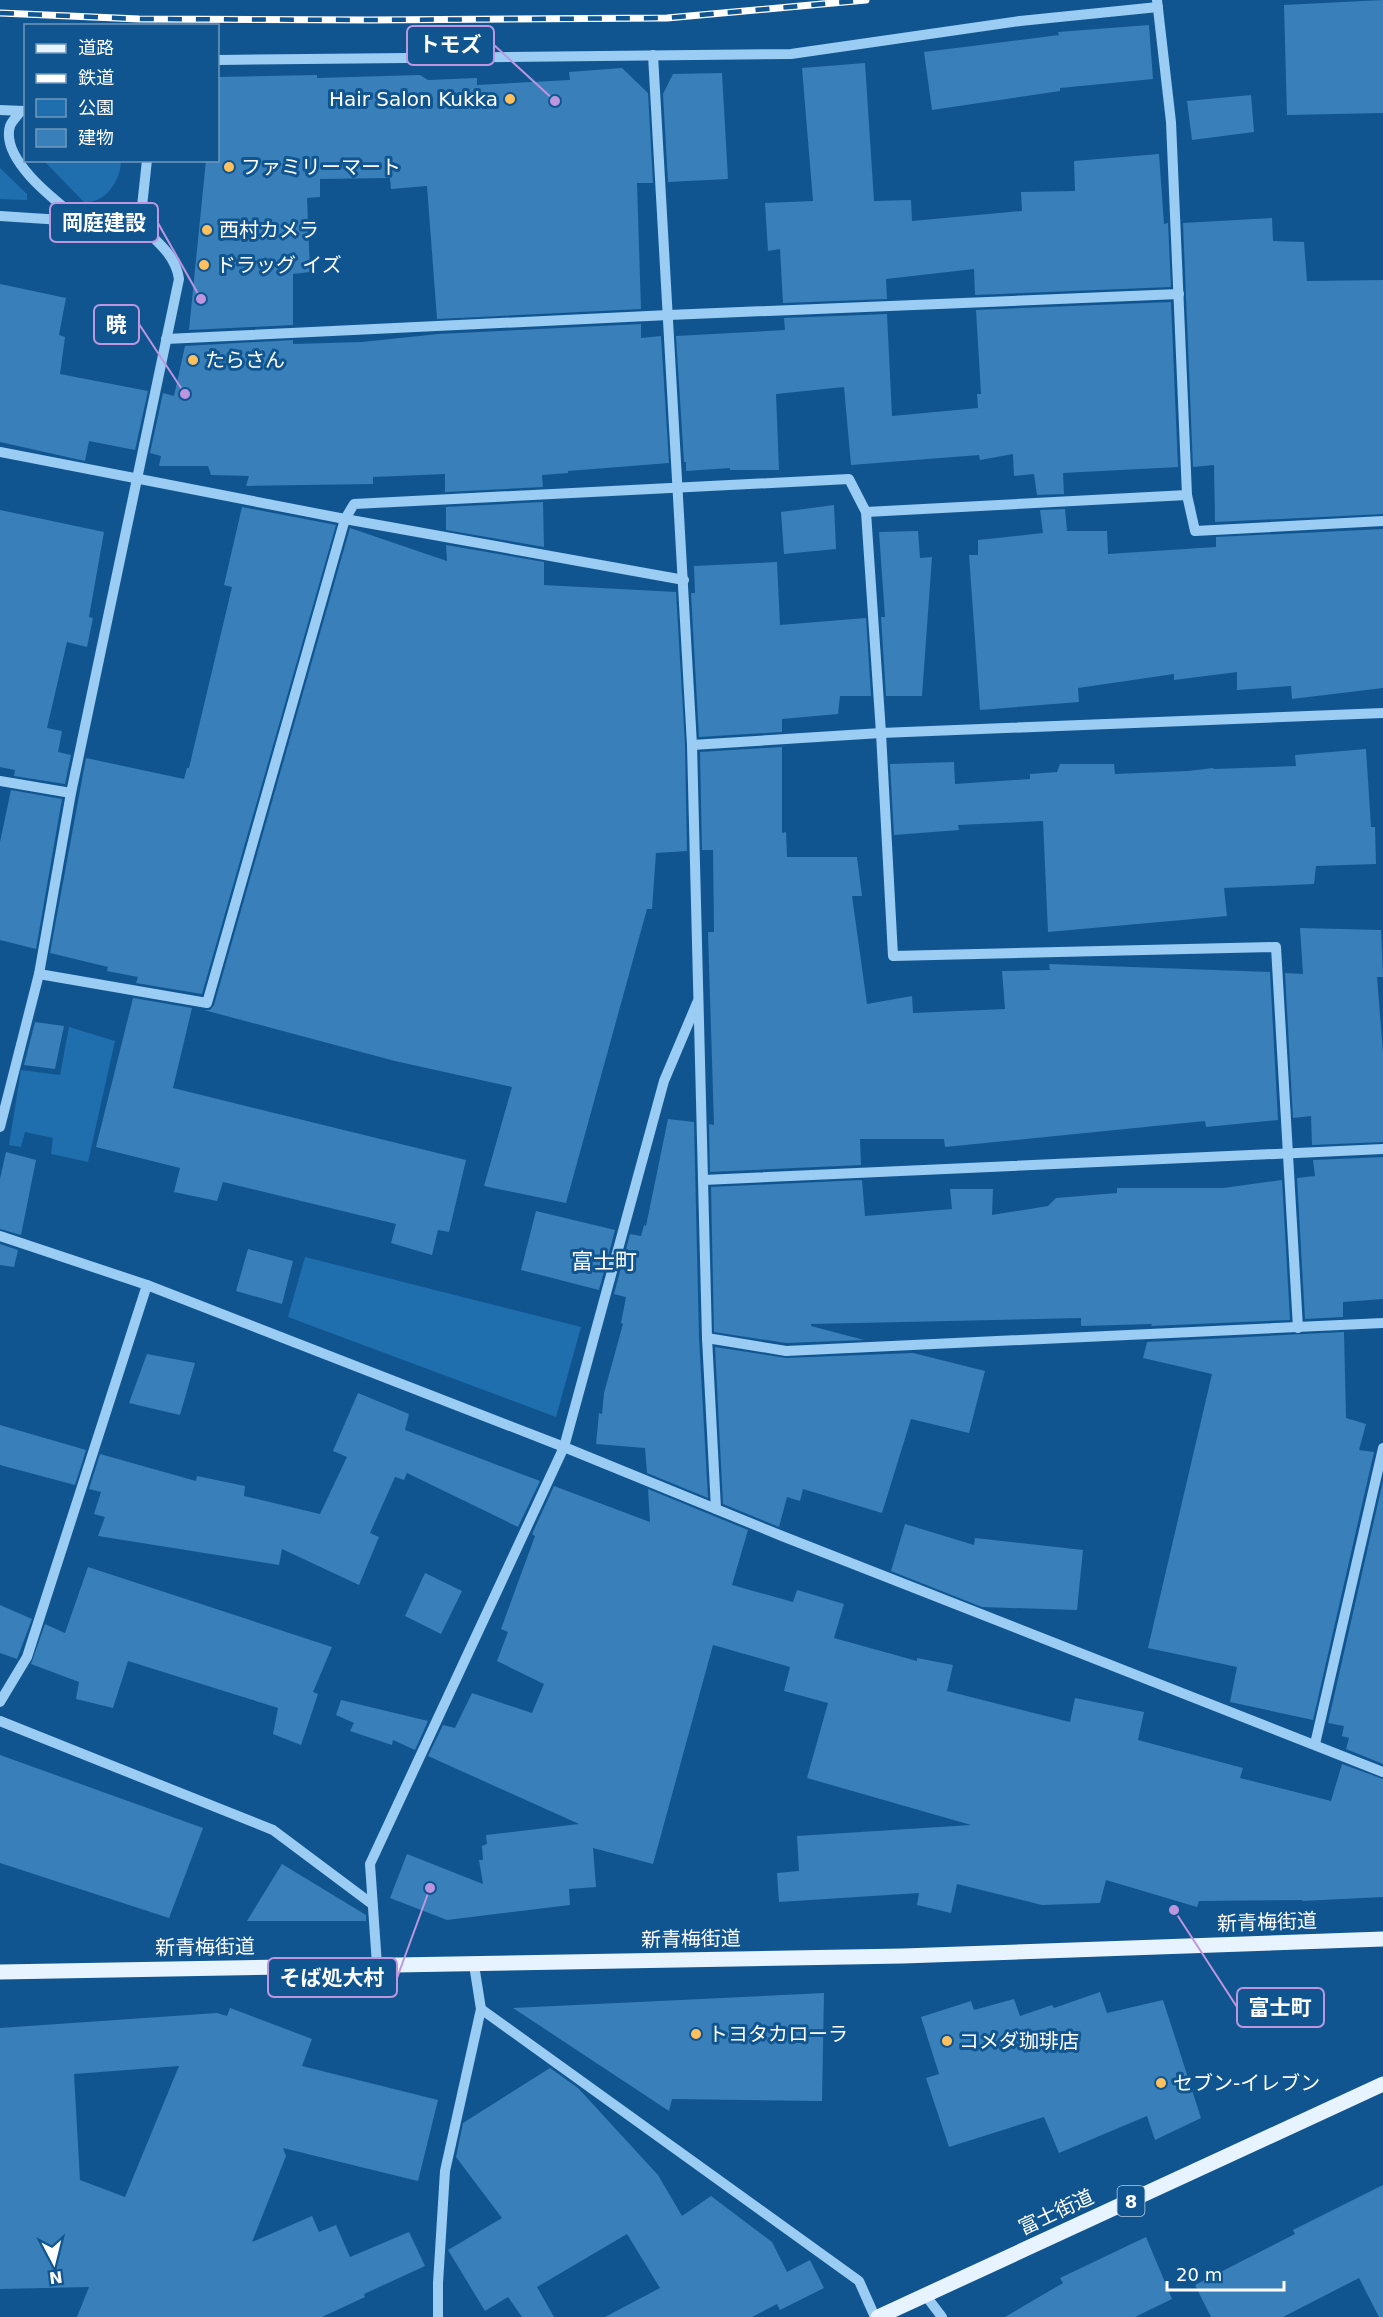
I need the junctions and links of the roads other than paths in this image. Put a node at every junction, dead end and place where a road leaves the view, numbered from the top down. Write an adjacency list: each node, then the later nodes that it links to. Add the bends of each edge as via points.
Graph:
1 (1158, 4): 2 (street, via 791,54); 10 (street, via 1171,122)
2 (653, 55): 3 (street); 11 (street)
3 (219, 60)
4 (0, 110): 5 (street)
5 (23, 111): 8 (street, via 9,127 10,153 19,167)
6 (147, 162): 9 (street)
7 (0, 216): 8 (street)
8 (80, 220): 9 (street)
9 (140, 225): 12 (street, via 177,268 179,279)
10 (1179, 294): 11 (street); 16 (street)
11 (669, 315): 12 (street); 15 (street)
12 (166, 339): 14 (street)
13 (0, 452): 14 (street)
14 (136, 478): 18 (street); 25 (street)
15 (679, 489): 17 (street, via 849,479); 18 (street, via 354,504); 20 (street)
16 (1187, 495): 17 (street); 19 (street, via 1195,531)
17 (866, 512): 22 (street)
18 (345, 519): 20 (street); 26 (street, via 207,1003)
19 (1383, 521)
20 (684, 580): 23 (street)
21 (1383, 712): 22 (street)
22 (881, 733): 23 (street); 30 (street, via 893,956 1276,947)
23 (692, 745): 27 (street)
24 (0, 781): 25 (street)
25 (71, 793): 26 (street)
26 (39, 974): 28 (street)
27 (699, 1000): 31 (street); 37 (street, via 664,1081)
28 (0, 1127)
29 (1383, 1149): 30 (street)
30 (1288, 1154): 31 (street); 35 (street)
31 (703, 1180): 36 (street)
32 (0, 1236): 33 (street)
33 (147, 1285): 37 (street); 40 (street, via 27,1657)
34 (1383, 1323): 35 (street)
35 (1298, 1328): 36 (street, via 786,1351)
36 (707, 1338): 39 (street)
37 (564, 1447): 39 (street); 44 (street, via 370,1864)
38 (1383, 1448): 42 (street)
39 (716, 1509): 42 (street)
40 (0, 1702)
41 (0, 1721): 44 (street, via 273,1830)
42 (1315, 1744): 43 (street)
43 (1383, 1772)
44 (372, 1904): 46 (street)
45 (1383, 1940): 47 (main road, 新青梅街道)
46 (377, 1965): 47 (main road, 新青梅街道); 48 (main road, 新青梅街道)
47 (474, 1965): 49 (street)
48 (0, 1972)
49 (481, 2009): 52 (street, via 445,2171); 53 (street, via 859,2281)
50 (1383, 2084): 51 (main road, 富士街道 / 8)
51 (926, 2295): 53 (main road, 富士街道 / 8); 54 (street)
52 (438, 2317)
53 (877, 2317)
54 (942, 2317)

